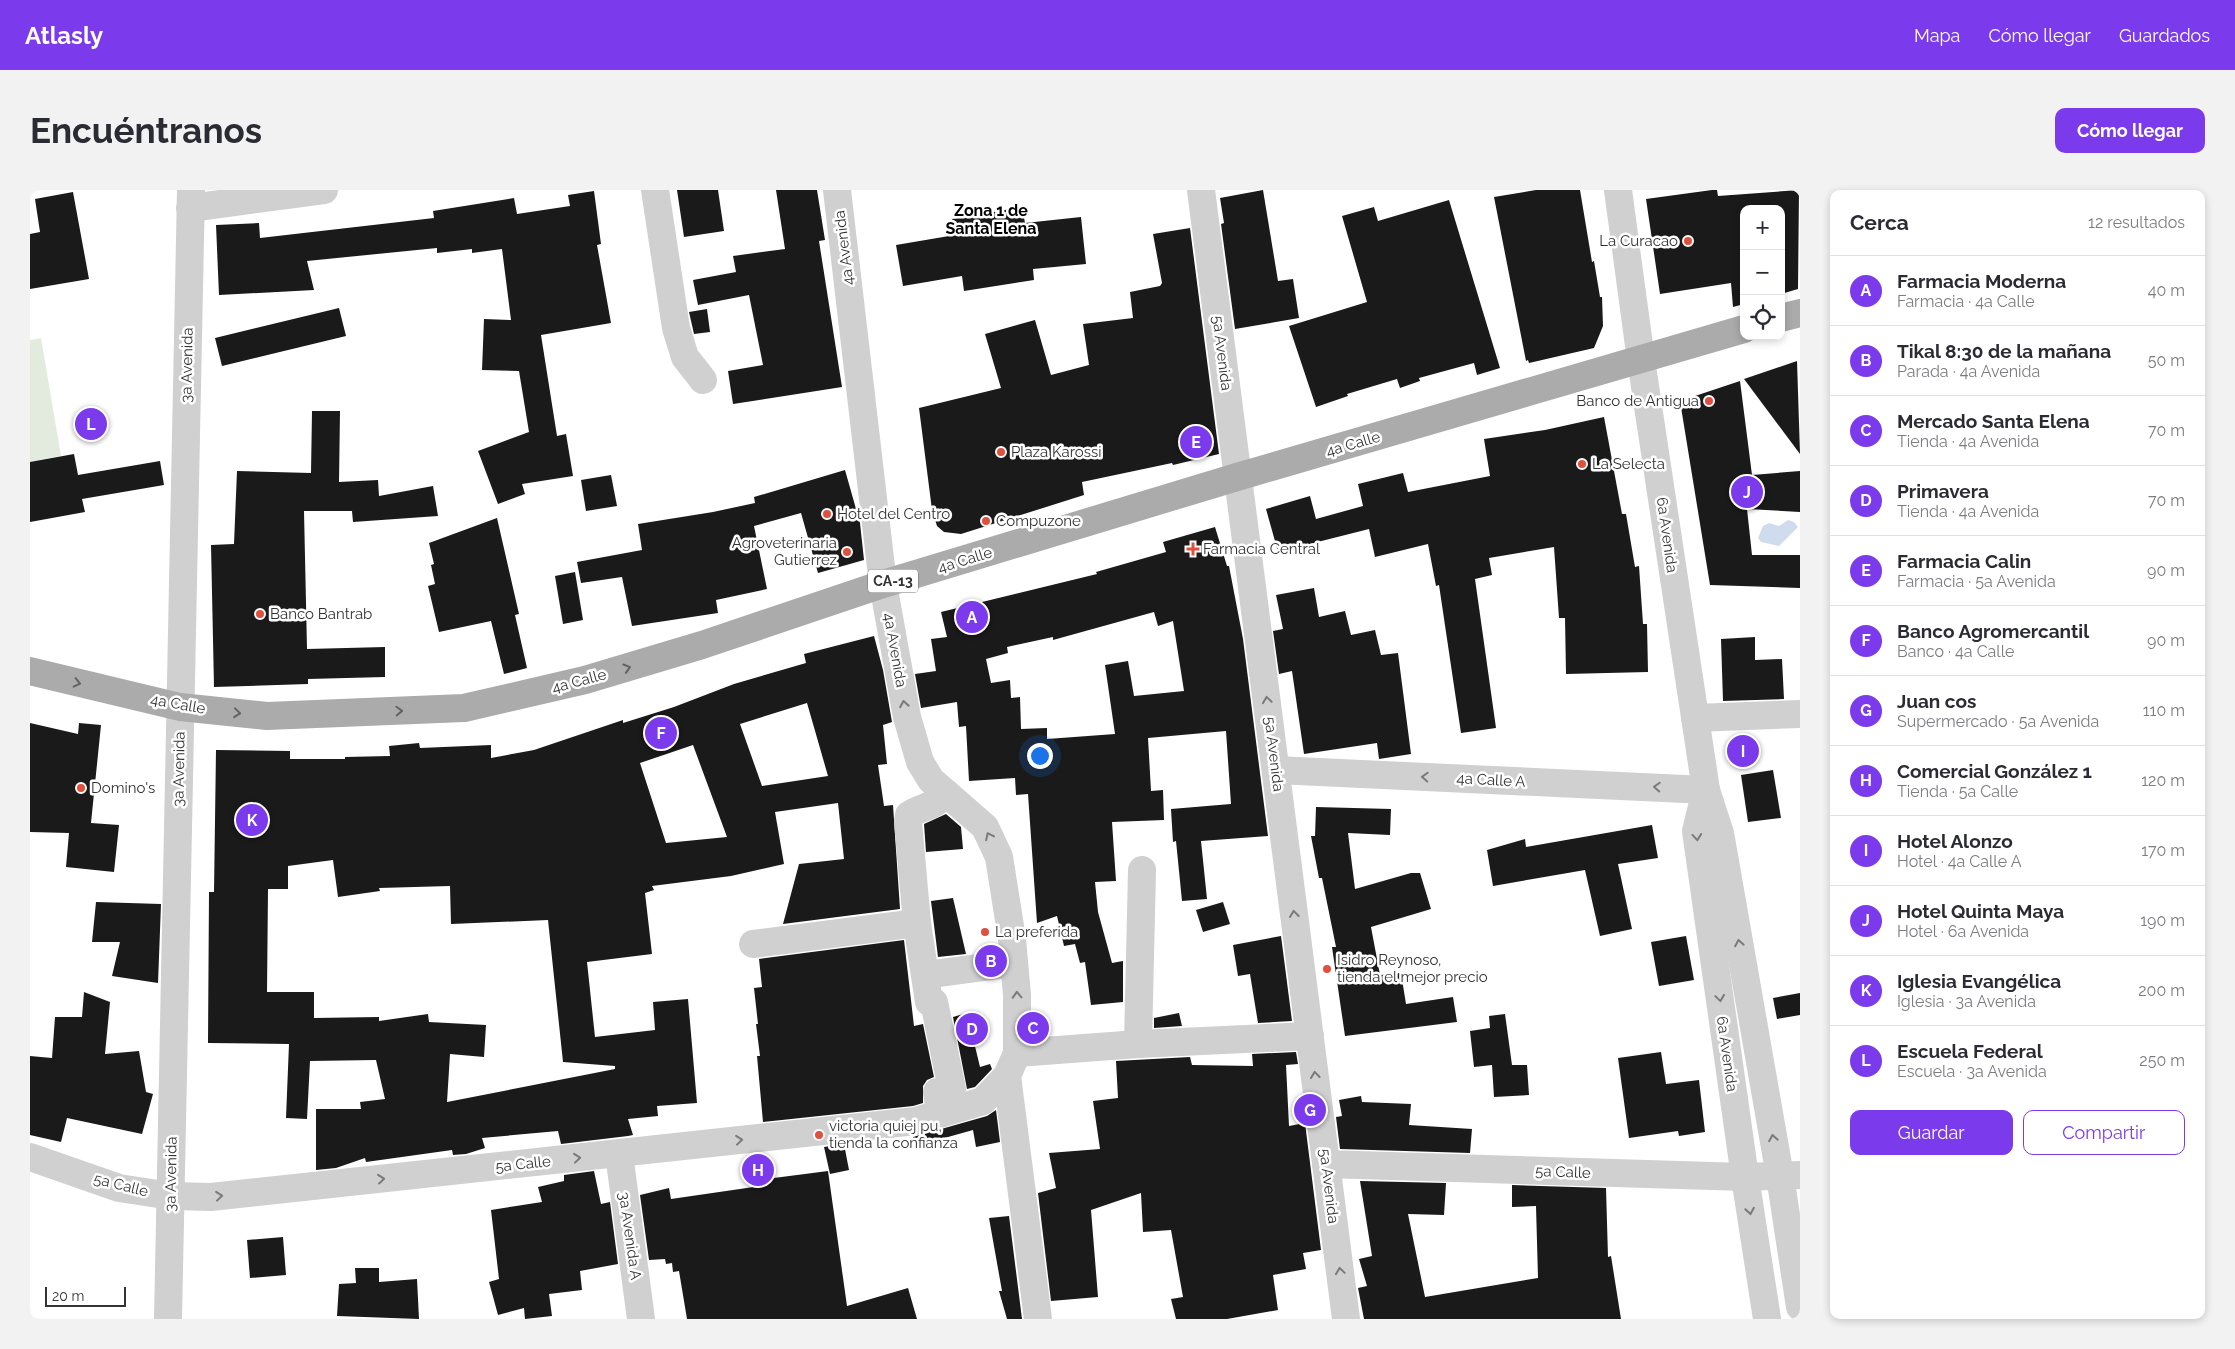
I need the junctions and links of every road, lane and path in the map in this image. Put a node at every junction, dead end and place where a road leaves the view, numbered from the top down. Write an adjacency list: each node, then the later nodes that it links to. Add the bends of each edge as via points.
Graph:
1 (324, 190): 6 (street)
2 (655, 190): 11 (street, via 676,328 685,357)
3 (837, 190): 13 (street, 4a Avenida)
4 (1201, 190): 12 (street, 5a Avenida)
5 (1618, 190): 10 (street, 6a Avenida)
6 (191, 199): 15 (street, 3a Avenida)
7 (1800, 313): 8 (main road)
8 (1785, 317)
9 (1740, 331): 10 (main road, 4a Calle / CA-13)
10 (1641, 360): 12 (main road, 4a Calle / CA-13); 17 (street, 6a Avenida)
11 (703, 380)
12 (1237, 478): 13 (main road, 4a Calle / CA-13); 18 (street, 5a Avenida, one-way to 12)
13 (883, 584): 15 (main road, 4a Calle / CA-13, one-way to 13, via 268,716 464,708 585,680 702,645); 20 (street, 4a Avenida, one-way to 13, via 931,780 920,762 907,717)
14 (30, 671): 15 (main road, 4a Calle / CA-13, one-way to 15)
15 (180, 707): 35 (street, 3a Avenida)
16 (1800, 714): 17 (street)
17 (1695, 718): 19 (street, 6a Avenida)
18 (1276, 770): 19 (street, 4a Calle A, one-way to 18); 26 (street, 5a Avenida, one-way to 18)
19 (1706, 790): 33 (street, 6a Avenida, one-way to 19, via 1720,833); 34 (street, 6a Avenida, one-way to 34, via 1696,831)
20 (946, 793): 22 (street, via 938,802 909,815); 24 (street, 4a Avenida, one-way to 20, via 999,857 985,827)
21 (1142, 870): 27 (street)
22 (917, 923): 23 (street); 25 (street)
23 (753, 944)
24 (1014, 963): 25 (street); 28 (street, 4a Avenida, one-way to 24)
25 (925, 976): 29 (street, via 929,1002 934,1002 952,1089 937,1092)
26 (1310, 1036): 27 (street); 32 (street, 5a Avenida, one-way to 26)
27 (1138, 1044): 28 (street)
28 (1012, 1065): 29 (street, 5a Calle, via 984,1101); 39 (street, 4a Avenida)
29 (940, 1113): 30 (street, 5a Calle, one-way to 29, via 916,1121)
30 (619, 1154): 35 (street, 5a Calle, one-way to 30, via 211,1197); 38 (street, 3a Avenida A)
31 (30, 1157): 35 (street, 5a Calle, via 119,1188)
32 (1326, 1164): 34 (street, 5a Calle); 40 (street, 5a Avenida, one-way to 32)
33 (1790, 1175): 34 (street, 5a Calle); 36 (street, 6a Avenida)
34 (1745, 1177): 41 (street, 6a Avenida, one-way to 41)
35 (170, 1196): 37 (street, 3a Avenida)
36 (1800, 1307)
37 (168, 1319)
38 (641, 1319)
39 (1038, 1319)
40 (1346, 1319)
41 (1767, 1319)

